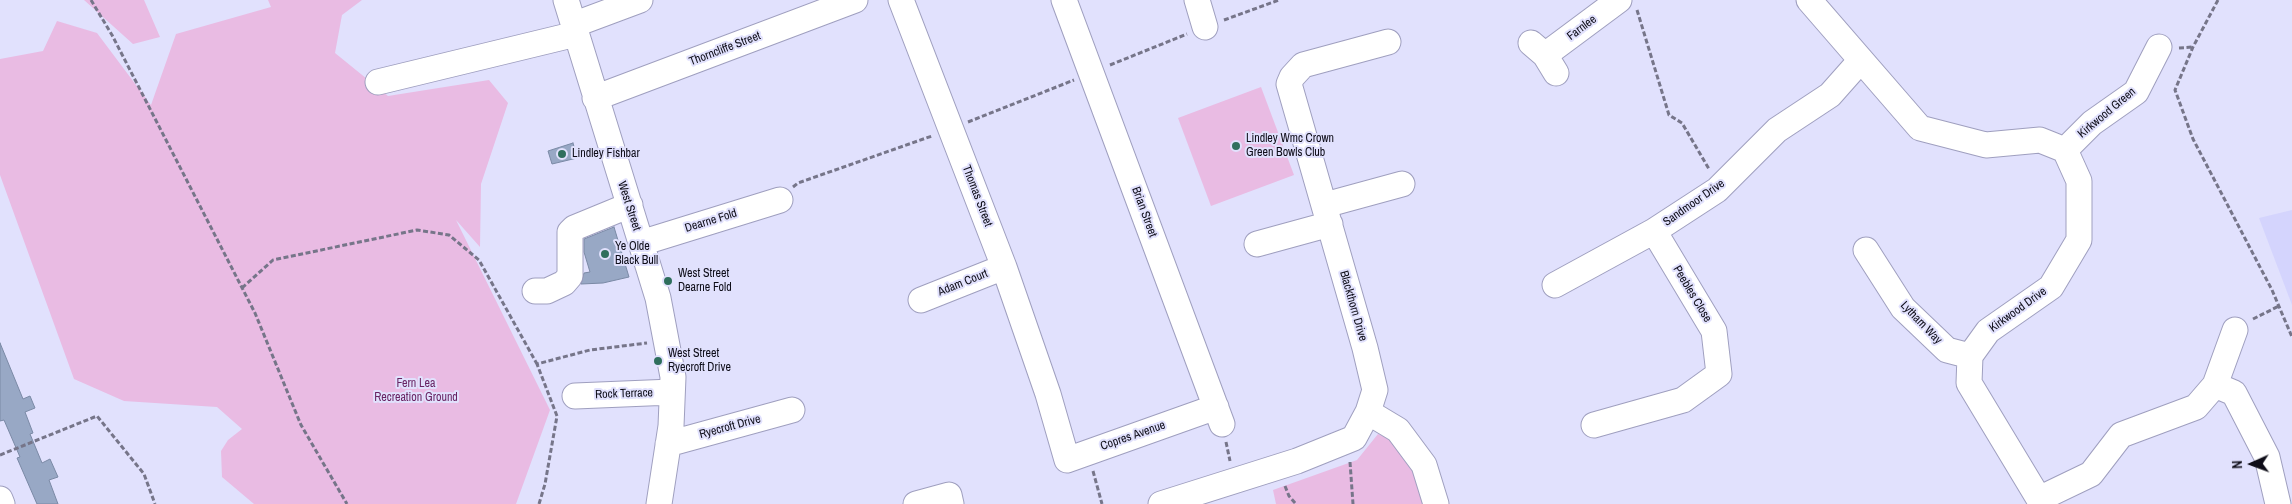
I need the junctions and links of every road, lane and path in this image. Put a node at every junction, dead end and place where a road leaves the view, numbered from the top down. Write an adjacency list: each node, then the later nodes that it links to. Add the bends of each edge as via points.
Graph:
1 (91, 0): 33 (path)
2 (566, 0): 12 (street, West Street)
3 (640, 0): 12 (street)
4 (855, 0): 19 (street, Thorncliffe Street)
5 (901, 0): 20 (street, Thomas Street)
6 (1064, 0): 17 (street, Brian Street)
7 (1197, 0): 11 (street)
8 (1808, 0): 16 (street)
9 (2218, 0): 36 (path, via 2175,90 2193,139)
10 (1628, 4): 15 (street, Farnlee); 23 (path, via 1669,115 1682,123)
11 (1205, 27)
12 (575, 29): 18 (street); 19 (street, West Street)
13 (1388, 42): 26 (street, Blackthorn Drive, via 1303,65 1289,84)
14 (2160, 47): 21 (street, Kirkwood Green, via 2136,92 2092,123)
15 (1544, 57)
16 (1861, 60): 21 (street, via 1920,128 1986,145 2040,140); 23 (street, Sandmoor Drive, via 1830,95 1777,130)
17 (1092, 72): 20 (path); 46 (street, Brian Street)
18 (378, 82)
19 (595, 98): 25 (street, West Street)
20 (951, 129): 24 (path, via 798,183); 31 (street, Thomas Street)
21 (2065, 150): 39 (street, Kirkwood Drive, via 2079,181 2078,240 2051,287 1988,331)
22 (1402, 184): 26 (street)
23 (1720, 187): 27 (street, Sandmoor Drive)
24 (780, 200): 28 (street, Dearne Fold)
25 (630, 205): 28 (street, West Street); 34 (street, via 574,228 570,232 570,276 564,283 547,291)
26 (1328, 215): 29 (street); 45 (street, Blackthorn Drive, via 1375,390)
27 (1654, 231): 32 (street, Sandmoor Drive); 47 (street, Peebles Close, via 1714,332 1719,374 1683,400)
28 (641, 243): 42 (street, West Street, via 658,298 673,377)
29 (1257, 244)
30 (1866, 250): 39 (street, Lytham Way, via 1903,308 1947,350)
31 (1004, 266): 35 (street, Adam Court); 49 (street, Thomas Street)
32 (1556, 285)
33 (242, 288): 40 (path, via 272,260 416,230 449,235 479,260); 59 (path, via 301,425)
34 (535, 292)
35 (921, 300)
36 (2279, 306): 37 (path); 38 (path)
37 (2235, 330): 41 (street)
38 (2292, 337)
39 (1970, 356): 56 (street, via 1969,383)
40 (536, 364)
41 (2215, 385): 56 (street, via 2196,406 2121,435 2091,474); 67 (street, via 2234,393 2267,456)
42 (672, 392): 43 (street, Rock Terrace); 50 (street, West Street)
43 (575, 396)
44 (792, 410): 50 (street, Ryecroft Drive)
45 (1368, 412): 48 (street, Blackthorn Drive, via 1354,438); 66 (street, via 1398,430 1419,458)
46 (1219, 416): 51 (street, Copres Avenue); 53 (path)
47 (1594, 425)
48 (1348, 441): 53 (street); 65 (path)
49 (1062, 442): 51 (street, Copres Avenue, via 1066,460)
50 (668, 444): 60 (street, West Street)
51 (1088, 452): 63 (path)
52 (0, 455): 58 (path, via 97,416 144,474)
53 (1234, 481): 54 (street)
54 (1204, 497): 64 (street)
55 (0, 499): 57 (street)
56 (2040, 501)
57 (2, 504)
58 (155, 504)
59 (347, 504)
60 (659, 504)
61 (916, 504): 62 (street, via 949,495)
62 (951, 504)
63 (1102, 504)
64 (1161, 504)
65 (1353, 504)
66 (1436, 504)
67 (2278, 504)

